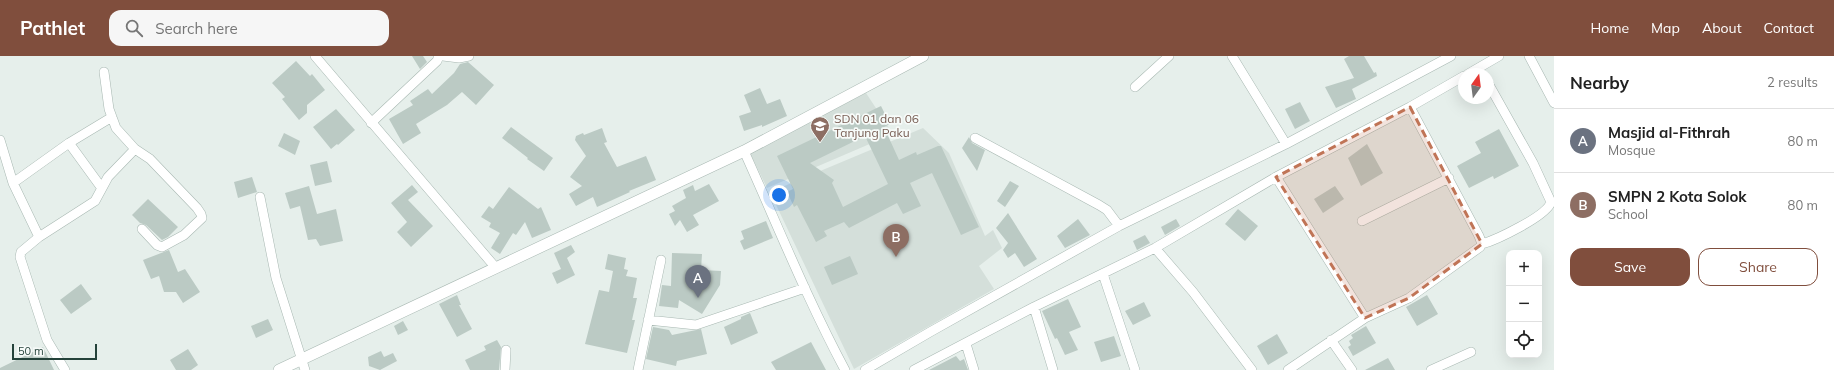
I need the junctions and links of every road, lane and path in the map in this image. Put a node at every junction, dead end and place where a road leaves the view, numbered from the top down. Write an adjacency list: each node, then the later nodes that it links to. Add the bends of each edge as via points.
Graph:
1 (315, 56): 19 (street)
2 (439, 56): 19 (street, via 437,61)
3 (443, 56): 4 (street)
4 (469, 56)
5 (923, 56): 25 (street)
6 (1170, 56): 14 (street)
7 (1232, 56): 23 (street)
8 (1451, 56): 23 (street)
9 (1499, 56): 11 (street)
10 (1529, 56): 16 (street)
11 (1485, 68)
12 (104, 72): 18 (street)
13 (1458, 79): 17 (street)
14 (1135, 87)
15 (1494, 94): 35 (street, via 1533,163 1551,202 1530,221 1495,240)
16 (1554, 103)
17 (1410, 107): 26 (street); 27 (street)
18 (112, 117): 22 (street); 24 (street, via 116,128)
19 (371, 123): 38 (street)
20 (974, 138): 32 (street, via 1099,205 1107,210)
21 (0, 140): 28 (street)
22 (69, 142): 28 (street); 29 (street)
23 (1286, 144): 32 (street)
24 (135, 149): 29 (street); 33 (street, via 150,159 200,211 202,218 184,236 162,246 157,245)
25 (744, 151): 38 (street); 40 (street)
26 (1276, 177): 36 (street); 42 (street)
27 (1449, 178): 31 (street); 35 (street)
28 (13, 183): 34 (street)
29 (101, 186): 34 (street, via 95,200)
30 (260, 197): 48 (street, via 276,278)
31 (1362, 221)
32 (1118, 226): 54 (street)
33 (142, 229)
34 (39, 237): 49 (street, via 21,252 20,257 47,340)
35 (1482, 244): 42 (street, via 1409,298)
36 (1155, 248): 39 (street); 59 (street, via 1193,292)
37 (661, 260): 43 (street)
38 (496, 268): 48 (street)
39 (1104, 274): 41 (street); 58 (street)
40 (805, 288): 43 (street, via 696,325); 53 (street)
41 (1034, 307): 45 (street); 57 (street)
42 (1365, 318): 44 (street)
43 (648, 320): 52 (street)
44 (1331, 340): 60 (street); 61 (street)
45 (966, 344): 55 (street); 56 (street)
46 (506, 350): 51 (street)
47 (1471, 352): 62 (street)
48 (303, 365): 50 (street)
49 (65, 370)
50 (279, 370)
51 (505, 370)
52 (638, 370)
53 (844, 370)
54 (865, 370)
55 (914, 370)
56 (974, 370)
57 (1053, 370)
58 (1135, 370)
59 (1252, 370)
60 (1288, 370)
61 (1352, 370)
62 (1431, 370)

